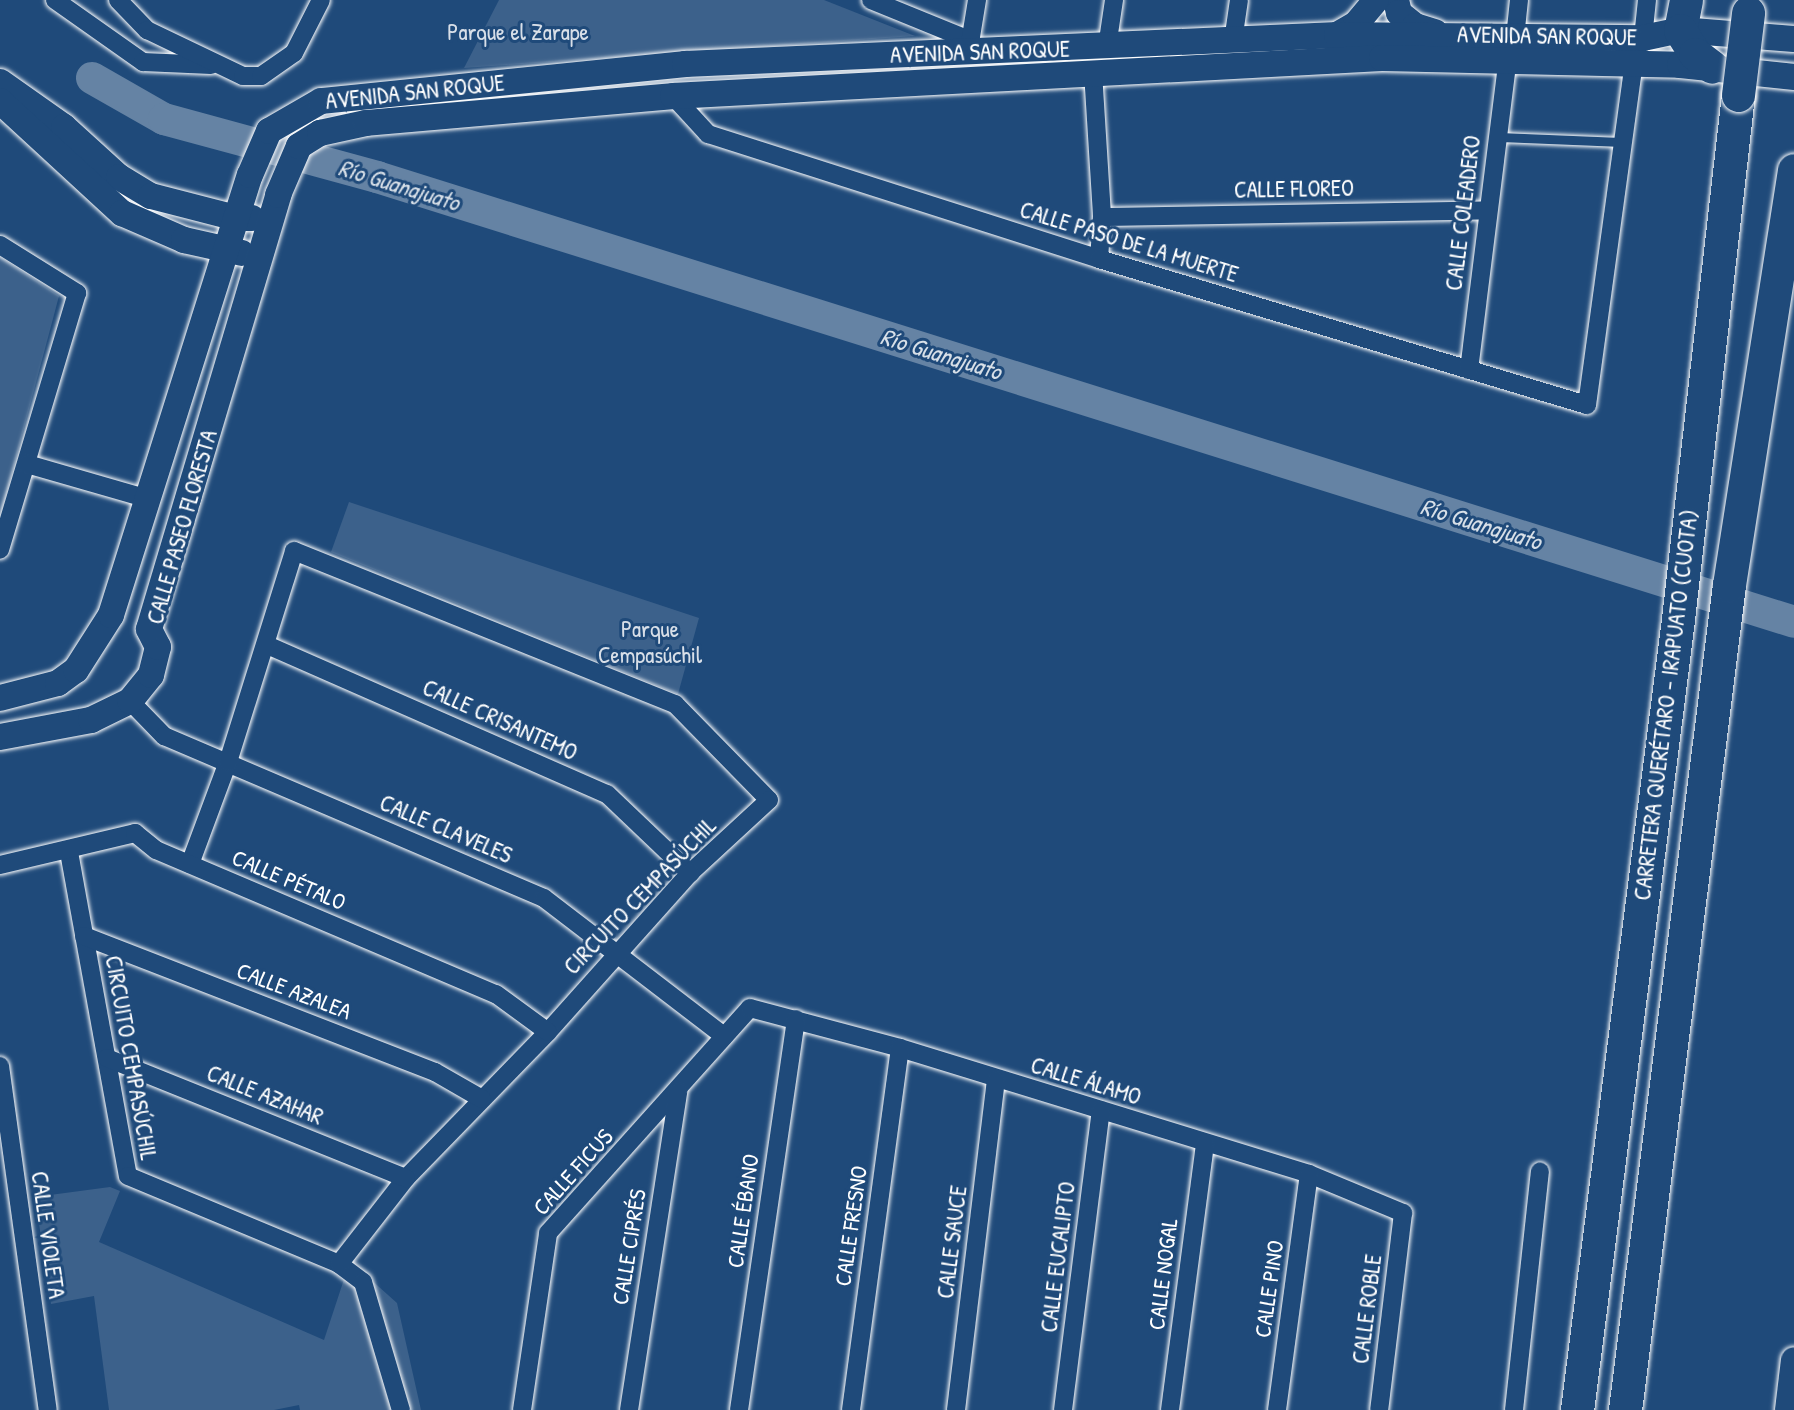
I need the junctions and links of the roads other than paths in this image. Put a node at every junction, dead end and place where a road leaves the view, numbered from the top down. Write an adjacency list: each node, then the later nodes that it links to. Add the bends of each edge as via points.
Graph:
1 (55, 0): 25 (street, via 143,62)
2 (118, 0): 25 (street, via 147,30)
3 (321, 0): 25 (street, via 294,53 261,76 243,76)
4 (871, 0): 20 (street)
5 (976, 0): 20 (street)
6 (1114, 0): 22 (street)
7 (1239, 0): 19 (street)
8 (1377, 0): 15 (street, via 1356,24)
9 (1387, 0): 21 (street)
10 (1396, 0): 16 (street, via 1399,13 1415,26)
11 (1519, 0): 17 (street)
12 (1647, 0): 23 (street)
13 (1748, 6): 96 (highway, CARRETERA QUERÉTARO - IRAPUATO (CUOTA), bridge, via 1678,619)
14 (1683, 15): 18 (street, AVENIDA SAN ROQUE); 23 (street, AVENIDA SAN ROQUE); 26 (highway, via 1695,54)
15 (1338, 35): 19 (street, AVENIDA SAN ROQUE); 21 (street, AVENIDA SAN ROQUE)
16 (1447, 35): 17 (street, AVENIDA SAN ROQUE); 21 (street, AVENIDA SAN ROQUE)
17 (1515, 38): 23 (street, AVENIDA SAN ROQUE)
18 (1794, 39)
19 (1233, 40): 22 (street, AVENIDA SAN ROQUE)
20 (969, 46): 22 (street, AVENIDA SAN ROQUE); 37 (street, AVENIDA SAN ROQUE, via 685,64 321,101 269,131)
21 (1383, 46): 24 (street, AVENIDA SAN ROQUE); 27 (street, AVENIDA SAN ROQUE)
22 (1107, 47)
23 (1638, 50): 24 (street, AVENIDA SAN ROQUE); 26 (street, AVENIDA SAN ROQUE); 35 (street)
24 (1507, 63): 34 (street, CALLE COLEADERO)
25 (215, 65)
26 (1712, 67): 28 (street, AVENIDA SAN ROQUE)
27 (1093, 72): 30 (street, AVENIDA SAN ROQUE); 41 (street)
28 (1794, 76)
29 (0, 82): 32 (street)
30 (673, 96): 38 (street, AVENIDA SAN ROQUE, via 366,123 320,133 299,146); 46 (street, CALLE PASO DE LA MUERTE, via 709,134)
31 (0, 101): 33 (street)
32 (50, 117): 33 (street); 39 (street, via 118,177 151,196)
33 (10, 121): 44 (street, via 122,213 184,240)
34 (1498, 136): 35 (lane); 40 (street, CALLE COLEADERO)
35 (1625, 142): 47 (street, CALLE PASO DE LA MUERTE, via 1587,405)
36 (1794, 170): 97 (highway, CARRETERA QUERÉTARO - IRAPUATO (CUOTA), via 1729,585)
37 (249, 180): 39 (street); 42 (street, AVENIDA SAN ROQUE)
38 (275, 206): 42 (street); 45 (street, AVENIDA SAN ROQUE)
39 (189, 208): 42 (street)
40 (1486, 210): 41 (street, CALLE FLOREO); 47 (street, CALLE COLEADERO)
41 (1102, 216): 46 (street)
42 (236, 218): 44 (street, AVENIDA SAN ROQUE)
43 (0, 245): 48 (street, via 77,293)
44 (226, 250): 45 (street); 49 (street, CALLE PASEO FLORESTA)
45 (261, 257): 52 (street, CALLE PASEO FLORESTA)
46 (1100, 259): 47 (street, CALLE PASO DE LA MUERTE)
47 (1469, 370)
48 (27, 464): 49 (street); 50 (street)
49 (148, 499): 51 (street, CALLE PASEO FLORESTA)
50 (0, 551)
51 (111, 615): 52 (street); 54 (street, CALLE PASEO FLORESTA, via 76,670)
52 (149, 628): 56 (street, CALLE PASEO FLORESTA, via 158,647 151,676)
53 (267, 645): 59 (street, CIRCUITO CEMPASÚCHIL); 63 (street, CALLE CRISANTEMO, via 607,794); 63 (street, CIRCUITO CEMPASÚCHIL, via 294,551 675,704 769,800)
54 (58, 683): 55 (street, CALLE PASEO FLORESTA); 57 (street)
55 (0, 698)
56 (130, 701): 57 (street); 59 (street, CALLE CLAVELES, via 164,736)
57 (73, 723): 58 (street)
58 (0, 737)
59 (228, 762): 61 (street, CIRCUITO CEMPASÚCHIL); 65 (street, CALLE CLAVELES, via 544,898)
60 (69, 852): 61 (street, CALLE PÉTALO, via 135,834 156,850); 62 (street, CALLE PÉTALO); 64 (street, CIRCUITO CEMPASÚCHIL)
61 (190, 864): 68 (street, CALLE PÉTALO, via 496,995)
62 (0, 865)
63 (690, 873): 65 (street, CIRCUITO CEMPASÚCHIL)
64 (84, 936): 71 (street, CIRCUITO CEMPASÚCHIL); 75 (street, CALLE AZALEA, via 435,1072)
65 (617, 952): 68 (street, CIRCUITO CEMPASÚCHIL); 69 (street, CALLE CLAVELES)
66 (750, 1008): 67 (street, CALLE ÁLAMO); 69 (street, CALLE FICUS)
67 (796, 1019): 70 (street, CALLE ÁLAMO); 88 (street, CALLE ÉBANO)
68 (548, 1032): 75 (street, CIRCUITO CEMPASÚCHIL)
69 (724, 1036): 74 (street, CALLE FICUS)
70 (900, 1048): 73 (street, CALLE ÁLAMO); 89 (street, CALLE FRESNO)
71 (107, 1058): 80 (street, CALLE AZAHAR); 82 (street, CIRCUITO CEMPASÚCHIL, via 128,1176)
72 (0, 1066): 84 (street, CALLE VIOLETA)
73 (996, 1080): 76 (street, CALLE ÁLAMO); 90 (street, CALLE SAUCE)
74 (678, 1092): 86 (street, CALLE FICUS, via 548,1233); 87 (street, CALLE CIPRÉS)
75 (482, 1099): 80 (street, CIRCUITO CEMPASÚCHIL)
76 (1101, 1110): 77 (street, CALLE ÁLAMO); 91 (street, CALLE EUCALIPTO)
77 (1205, 1144): 79 (street, CALLE ÁLAMO); 92 (street, CALLE NOGAL)
78 (1540, 1171): 95 (street)
79 (1309, 1174): 81 (street, CALLE ÁLAMO); 93 (street, CALLE PINO)
80 (406, 1178): 82 (street, CIRCUITO CEMPASÚCHIL)
81 (1403, 1213): 94 (street, CALLE ROBLE)
82 (339, 1264): 85 (street, via 363,1282)
83 (1794, 1360): 98 (street)
84 (48, 1410)
85 (401, 1410)
86 (522, 1410)
87 (629, 1410)
88 (738, 1410)
89 (851, 1410)
90 (956, 1410)
91 (1063, 1410)
92 (1170, 1410)
93 (1277, 1410)
94 (1379, 1410)
95 (1514, 1410)
96 (1577, 1410)
97 (1625, 1410)
98 (1788, 1410)

